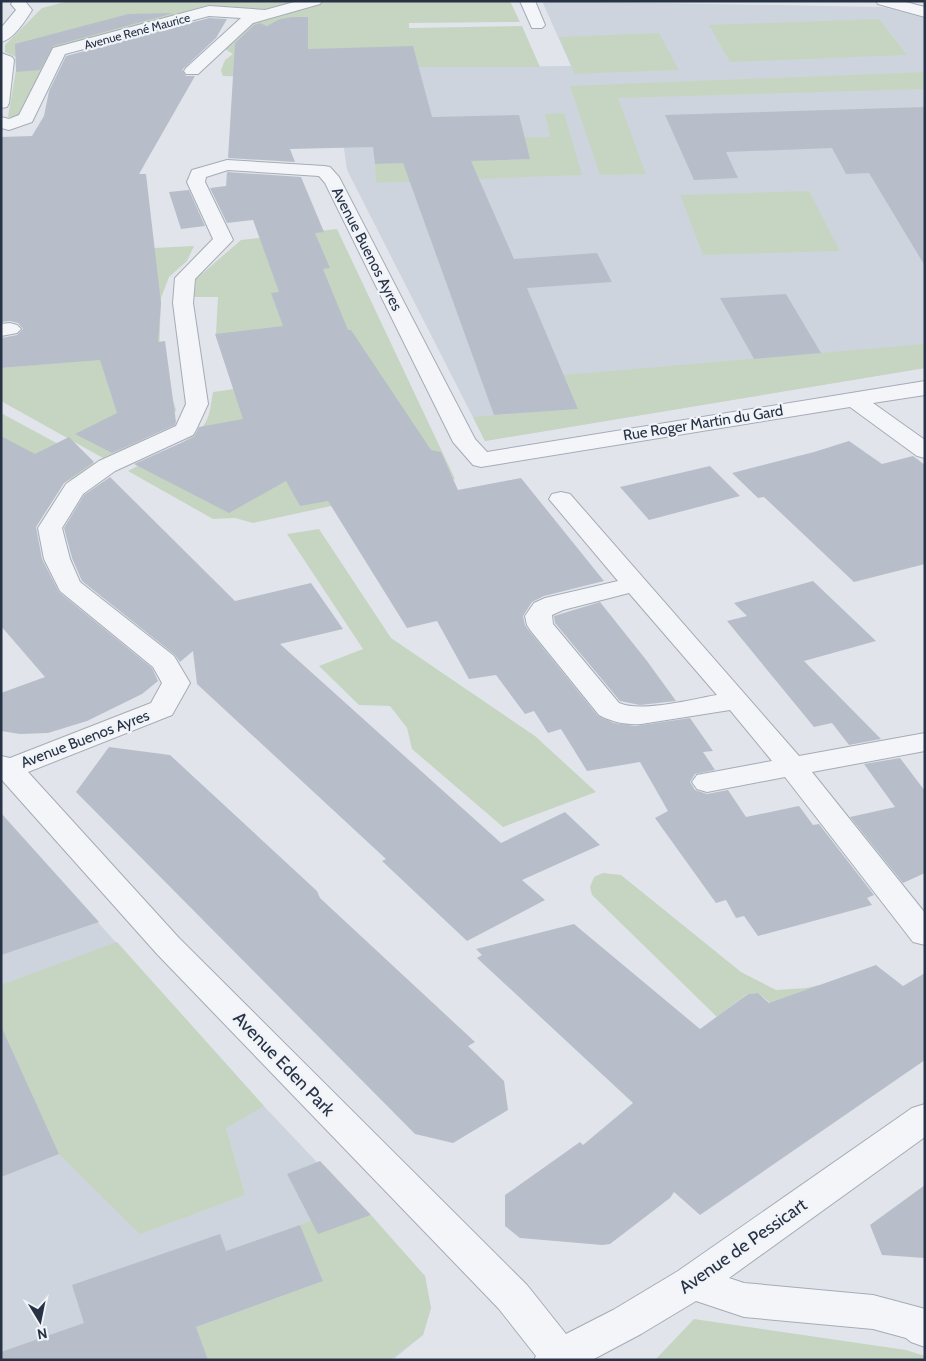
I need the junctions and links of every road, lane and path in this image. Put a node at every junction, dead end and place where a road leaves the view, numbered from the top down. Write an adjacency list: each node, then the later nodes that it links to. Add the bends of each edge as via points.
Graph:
1 (315, 1): 8 (street, Avenue René Maurice)
2 (527, 1): 9 (street)
3 (25, 2): 6 (street); 10 (street, via 19,18)
4 (889, 2): 5 (street); 7 (street)
5 (925, 3)
6 (1, 5)
7 (925, 12)
8 (266, 15): 12 (street, via 248,20); 14 (street, Avenue René Maurice, via 209,12 59,51 26,118 9,125)
9 (537, 25)
10 (1, 37)
11 (1, 58): 13 (street, via 6,60)
12 (192, 71)
13 (1, 103)
14 (1, 122)
15 (925, 388): 16 (street, Rue Roger Martin du Gard)
16 (853, 399): 17 (street); 18 (street, Rue Roger Martin du Gard)
17 (925, 451)
18 (481, 460): 24 (street, Avenue Buenos Ayres, via 464,442 333,181 324,171 227,165 198,174 196,182 223,240 185,278 183,303 197,404 185,430 107,466 74,489 50,528 57,559 69,586 164,662 176,683 162,709)
19 (561, 498): 20 (street)
20 (636, 584): 21 (street); 21 (street, via 554,604 543,609 538,616 540,625 609,709 620,715 646,716)
21 (737, 700): 23 (street)
22 (925, 742): 23 (street)
23 (792, 766): 25 (street); 26 (street)
24 (5, 767): 30 (street, Avenue Eden Park, via 168,946 513,1297)
25 (707, 782)
26 (924, 934)
27 (925, 1118): 28 (street, Avenue de Pessicart)
28 (692, 1283): 29 (street, via 744,1300 872,1312 918,1324); 30 (street, Avenue de Pessicart)
29 (925, 1330)
30 (558, 1358)

